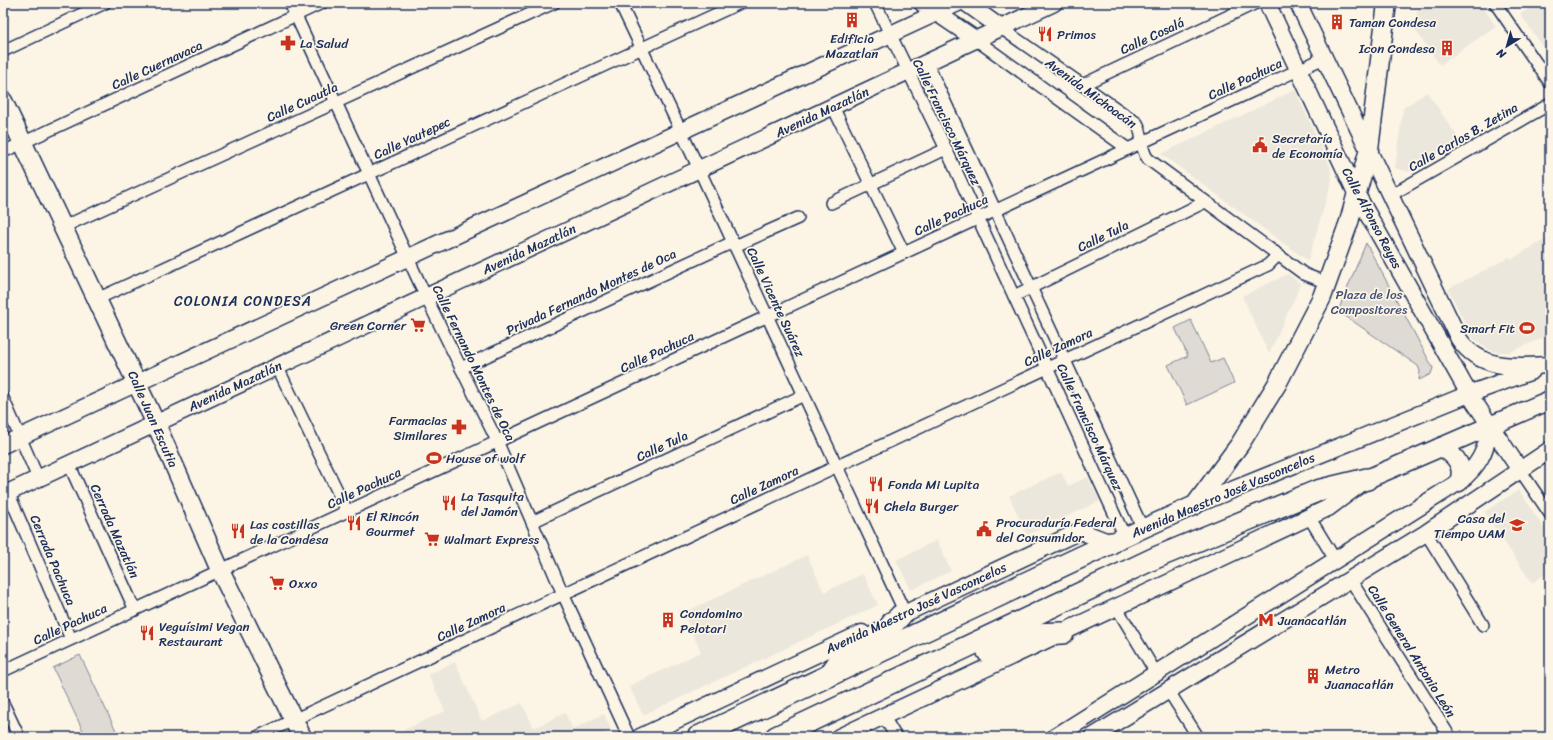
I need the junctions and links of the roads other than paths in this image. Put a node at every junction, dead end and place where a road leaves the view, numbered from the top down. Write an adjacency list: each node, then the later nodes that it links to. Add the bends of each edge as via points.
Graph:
1 (105, 3): 23 (street)
2 (290, 3): 18 (street, Calle Fernando Montes de Oca)
3 (322, 3): 18 (street, Calle Cuernavaca)
4 (554, 3): 31 (street, Calle Cuautla)
5 (620, 3): 22 (street, Calle Vicente Suárez)
6 (740, 3): 22 (street, Calle Yautepec)
7 (875, 3): 20 (street, Calle Francisco Márquez)
8 (922, 3): 17 (main road, Avenida Michoacán)
9 (958, 3): 17 (main road)
10 (966, 3): 19 (main road, Avenida Michoacán)
11 (1054, 3): 19 (main road, Avenida Mazatlán)
12 (1256, 3): 29 (street, Calle Cosalá)
13 (1267, 3): 26 (main road, Calle Alfonso Reyes)
14 (1298, 3): 24 (main road, Calle Alfonso Reyes)
15 (1387, 3): 39 (main road)
16 (1495, 3): 28 (street)
17 (937, 13): 20 (main road); 21 (main road, Avenida Michoacán)
18 (296, 16): 31 (street, Calle Fernando Montes de Oca); 36 (street, Calle Cuernavaca)
19 (1001, 28): 21 (main road, Avenida Mazatlán); 29 (street, Avenida Michoacán)
20 (890, 34): 27 (street, Calle Francisco Márquez); 34 (main road)
21 (975, 40): 25 (main road, Avenida Mazatlán); 38 (street, Avenida Michoacán)
22 (642, 48): 34 (street, Calle Vicente Suárez); 42 (street, Calle Yautepec)
23 (3, 51)
24 (1324, 58): 26 (street, Calle Pachuca); 39 (main road, Calle Alfonso Reyes)
25 (927, 63): 27 (main road, Avenida Mazatlán); 48 (street, Calle Francisco Márquez)
26 (1298, 70): 35 (street, Calle Pachuca); 44 (main road, Calle Alfonso Reyes)
27 (908, 72): 33 (main road, Avenida Mazatlán); 37 (street, Calle Francisco Márquez)
28 (1550, 83)
29 (1082, 85): 35 (street, Avenida Michoacán, via 1137,123 1141,129)
30 (3, 101): 36 (main road, Calle Juan Escutia)
31 (336, 103): 42 (street, Calle Fernando Montes de Oca); 51 (street, Calle Cuautla)
32 (1550, 104): 45 (street, Calle Carlos B. Zetina)
33 (833, 106): 41 (main road, Avenida Mazatlán); 43 (street)
34 (681, 131): 41 (street, Calle Vicente Suárez); 55 (main road)
35 (1142, 142): 38 (street, Calle Pachuca); 46 (street, Avenida Michoacán, via 1144,154 1148,159)
36 (23, 143): 40 (street, Calle Cuernavaca); 51 (main road, Calle Juan Escutia)
37 (946, 149): 43 (street); 50 (street, Calle Francisco Márquez)
38 (1128, 149): 48 (street, Calle Pachuca)
39 (1369, 149): 44 (main road); 45 (main road, Calle Alfonso Reyes)
40 (3, 152)
41 (699, 169): 52 (street, Calle Vicente Suárez); 59 (main road, Avenida Mazatlán)
42 (368, 174): 55 (street, Calle Fernando Montes de Oca); 60 (street, Calle Yautepec)
43 (871, 184): 47 (street); 53 (street)
44 (1357, 195): 56 (main road); 68 (main road, Calle Alfonso Reyes)
45 (1391, 195): 63 (main road, Calle Alfonso Reyes, via 1465,348 1496,365)
46 (1205, 202): 54 (street, Avenida Michoacán); 57 (street, Calle Tula)
47 (831, 203)
48 (996, 210): 50 (street, Calle Pachuca); 57 (street, Calle Francisco Márquez)
49 (798, 218): 52 (street, Privada Fernando Montes de Oca)
50 (978, 218): 53 (street, Calle Pachuca); 58 (street, Calle Francisco Márquez)
51 (63, 227): 60 (main road, Calle Juan Escutia)
52 (734, 244): 61 (street, Calle Vicente Suárez); 64 (street, Privada Fernando Montes de Oca)
53 (904, 252): 61 (street, Calle Pachuca)
54 (1275, 252): 56 (street, Avenida Michoacán, via 1304,274); 62 (street, Calle Zamora, via 1276,257 1268,264)
55 (407, 258): 59 (street, Calle Fernando Montes de Oca); 67 (main road)
56 (1327, 283): 86 (main road, via 1302,337 1267,401)
57 (1032, 287): 58 (street, Calle Tula); 62 (street, Calle Francisco Márquez)
58 (1014, 296): 65 (street, Calle Francisco Márquez)
59 (426, 297): 64 (street, Calle Fernando Montes de Oca); 66 (main road, Avenida Mazatlán)
60 (97, 298): 67 (main road, Calle Juan Escutia)
61 (766, 316): 69 (street, Calle Vicente Suárez); 75 (street, Calle Pachuca)
62 (1065, 359): 65 (street, Calle Zamora); 91 (street, Calle Francisco Márquez)
63 (1548, 365): 68 (main road, Avenida Maestro José Vasconcelos)
64 (461, 368): 75 (street, Calle Fernando Montes de Oca)
65 (1047, 368): 80 (street, Calle Zamora); 93 (street, Calle Francisco Márquez)
66 (281, 373): 72 (main road, Avenida Mazatlán); 87 (street)
67 (137, 383): 72 (main road, Calle Juan Escutia); 74 (main road)
68 (1469, 394): 73 (main road, Calle Alfonso Reyes); 86 (main road, Avenida Maestro José Vasconcelos)
69 (804, 395): 80 (street, Calle Vicente Suárez); 90 (street, Calle Tula)
70 (3, 398): 74 (street)
71 (1550, 400): 73 (main road)
72 (156, 424): 79 (main road, Avenida Mazatlán); 95 (main road, Calle Juan Escutia)
73 (1491, 426): 77 (main road); 81 (main road, Calle Alfonso Reyes); 84 (main road, via 1486,449 1477,466)
74 (21, 436): 76 (main road); 82 (street)
75 (497, 441): 87 (street, Calle Pachuca); 90 (street, Calle Fernando Montes de Oca)
76 (3, 445)
77 (1441, 447): 83 (main road); 84 (main road, via 1458,460 1461,470)
78 (1550, 450): 81 (main road)
79 (69, 464): 82 (main road, Avenida Mazatlán); 99 (street, Cerrada Mazatlán)
80 (837, 466): 97 (street, Calle Zamora); 100 (street, Calle Vicente Suárez)
81 (1520, 470): 88 (street); 92 (main road, via 1467,508)
82 (38, 478): 85 (main road, Avenida Mazatlán)
83 (1367, 479): 89 (main road, via 1328,508); 104 (highway, via 1317,491 1162,555)
84 (1459, 482): 94 (main road)
85 (6, 493): 103 (street, Cerrada Pachuca)
86 (1196, 505): 91 (main road, Avenida Maestro José Vasconcelos)
87 (347, 511): 95 (street, Calle Pachuca)
88 (1550, 514)
89 (1309, 518): 94 (street); 98 (main road)
90 (532, 522): 97 (street, Calle Fernando Montes de Oca)
91 (1143, 528): 93 (main road, Avenida Maestro José Vasconcelos)
92 (1426, 533): 96 (main road); 101 (street)
93 (1118, 540): 100 (main road, Avenida Maestro José Vasconcelos, via 1080,531); 107 (highway)
94 (1336, 561): 106 (main road)
95 (220, 570): 99 (street, Calle Pachuca); 111 (main road, Calle Juan Escutia)
96 (1350, 579): 108 (main road); 124 (street, Calle General Antonio León)
97 (563, 594): 111 (street, Calle Zamora); 115 (street, Calle Fernando Montes de Oca)
98 (1117, 608): 102 (main road); 106 (street)
99 (135, 610): 103 (street, Calle Pachuca)
100 (903, 614): 107 (highway, via 887,630 845,653); 116 (main road, Avenida Maestro José Vasconcelos)
101 (1483, 625)
102 (1063, 633): 104 (highway, via 1030,634 978,657); 110 (main road)
103 (71, 639): 105 (street, Calle Pachuca)
104 (940, 659): 118 (highway)
105 (3, 671)
106 (1156, 673): 121 (main road)
107 (828, 677): 117 (highway)
108 (1168, 690): 122 (main road); 123 (street)
109 (3, 703): 112 (street)
110 (884, 717): 119 (main road); 120 (street)
111 (294, 720): 113 (street, Calle Zamora); 114 (main road, Calle Juan Escutia)
112 (19, 737)
113 (257, 737)
114 (302, 737)
115 (629, 737)
116 (640, 737)
117 (698, 737)
118 (776, 737)
119 (839, 737)
120 (896, 737)
121 (1055, 737)
122 (1092, 737)
123 (1198, 737)
124 (1450, 737)

